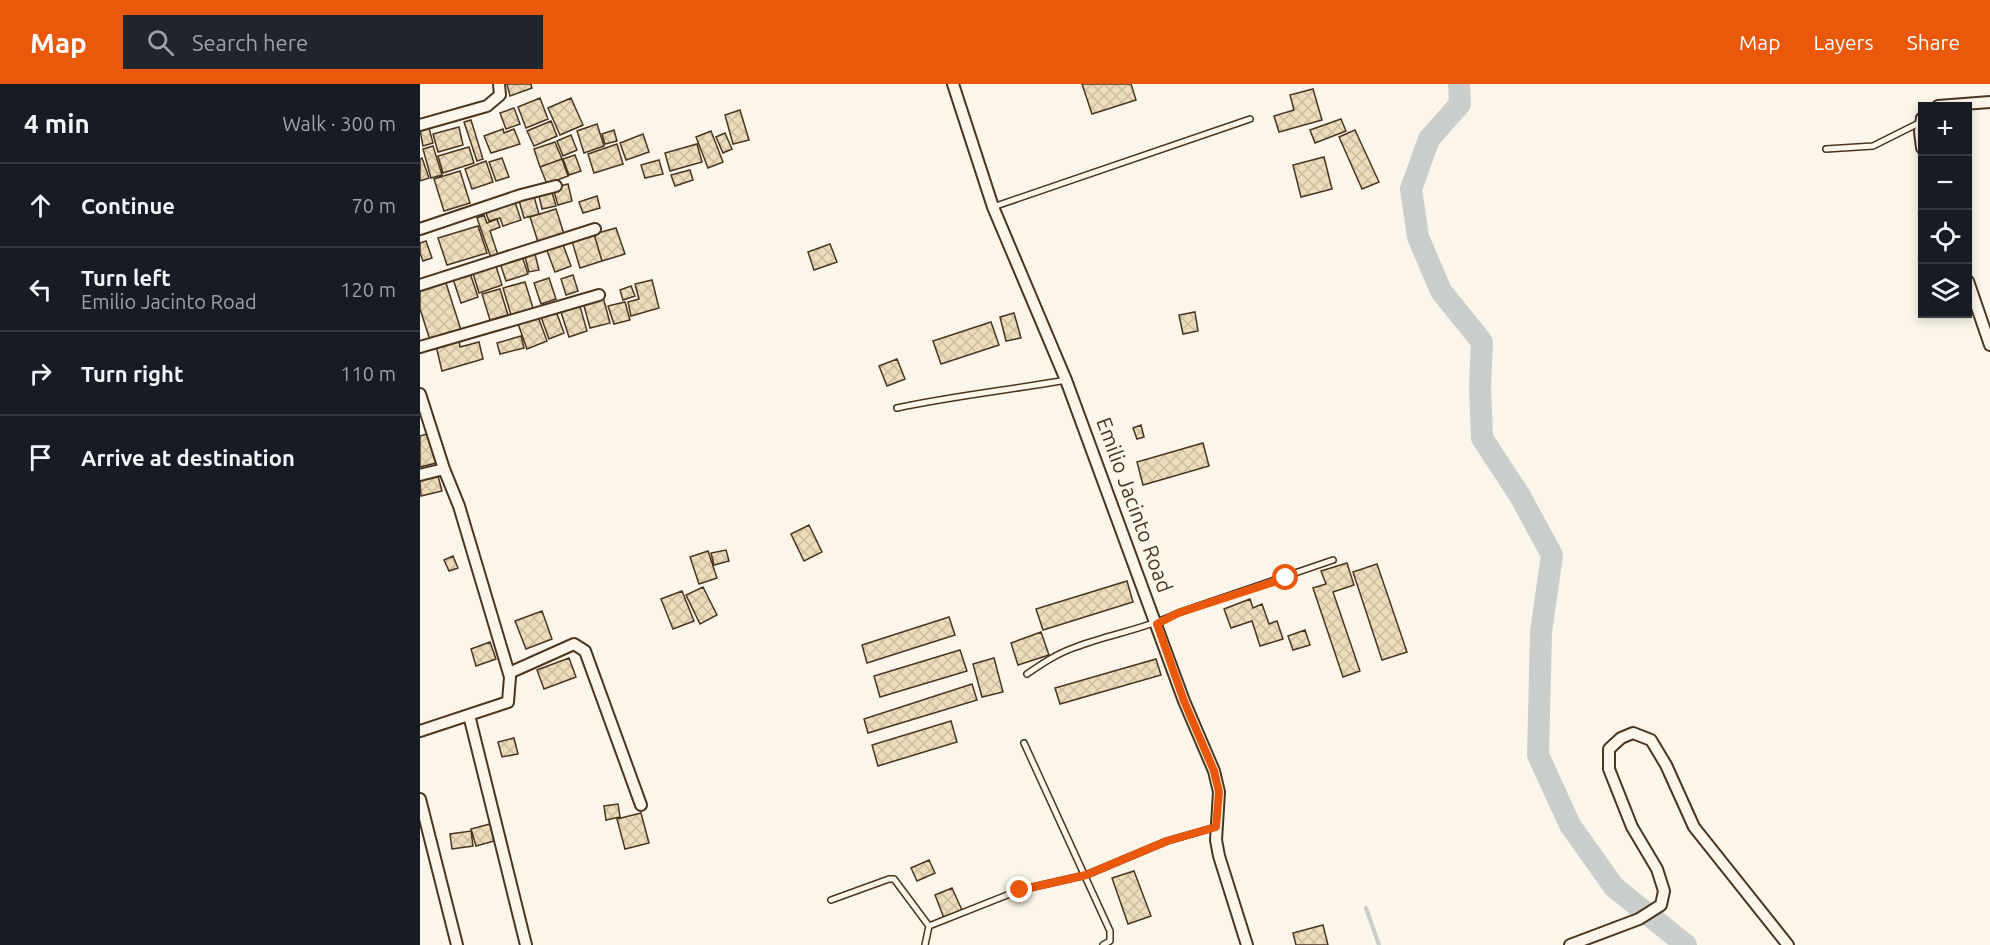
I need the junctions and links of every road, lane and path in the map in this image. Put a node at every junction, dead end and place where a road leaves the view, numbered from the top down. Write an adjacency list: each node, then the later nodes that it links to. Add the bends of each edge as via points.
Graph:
1 (499, 84): 7 (street, via 500,95 487,106)
2 (953, 84): 10 (street, Emilio Jacinto Road)
3 (1990, 102): 4 (street)
4 (1972, 103)
5 (1250, 119): 10 (lane)
6 (1918, 122): 8 (lane, via 1873,146)
7 (420, 125)
8 (1826, 149)
9 (556, 186): 11 (street)
10 (993, 207): 18 (street, Emilio Jacinto Road)
11 (420, 229)
12 (595, 229): 13 (street)
13 (420, 285)
14 (1972, 293): 16 (street)
15 (599, 295): 17 (street)
16 (1990, 345)
17 (420, 347)
18 (1066, 380): 20 (lane); 24 (street, Emilio Jacinto Road)
19 (420, 394): 21 (street)
20 (897, 408)
21 (444, 469): 22 (street); 25 (street, via 459,506)
22 (420, 475)
23 (1333, 560): 24 (lane, via 1178,613)
24 (1157, 624): 26 (lane, via 1075,647); 32 (street, Emilio Jacinto Road, via 1214,771 1219,792)
25 (509, 672): 27 (street, via 508,702); 31 (street, via 574,644 585,651)
26 (1027, 674)
27 (469, 715): 28 (street); 37 (street)
28 (420, 731)
29 (1024, 743): 33 (lane)
30 (420, 799): 36 (street)
31 (641, 805)
32 (1216, 827): 33 (lane, via 1167,841); 40 (street, Emilio Jacinto Road, via 1219,856)
33 (1086, 875): 35 (lane, via 1020,890); 39 (lane, via 1110,931 1110,941)
34 (831, 900): 35 (lane, via 894,879)
35 (929, 926): 38 (lane)
36 (457, 945)
37 (526, 945)
38 (925, 945)
39 (1103, 945)
40 (1248, 945)
41 (1570, 945): 42 (street, via 1639,919 1661,905 1664,891 1657,869 1632,826 1609,769 1609,749 1633,733 1651,740 1694,827)
42 (1788, 945)

